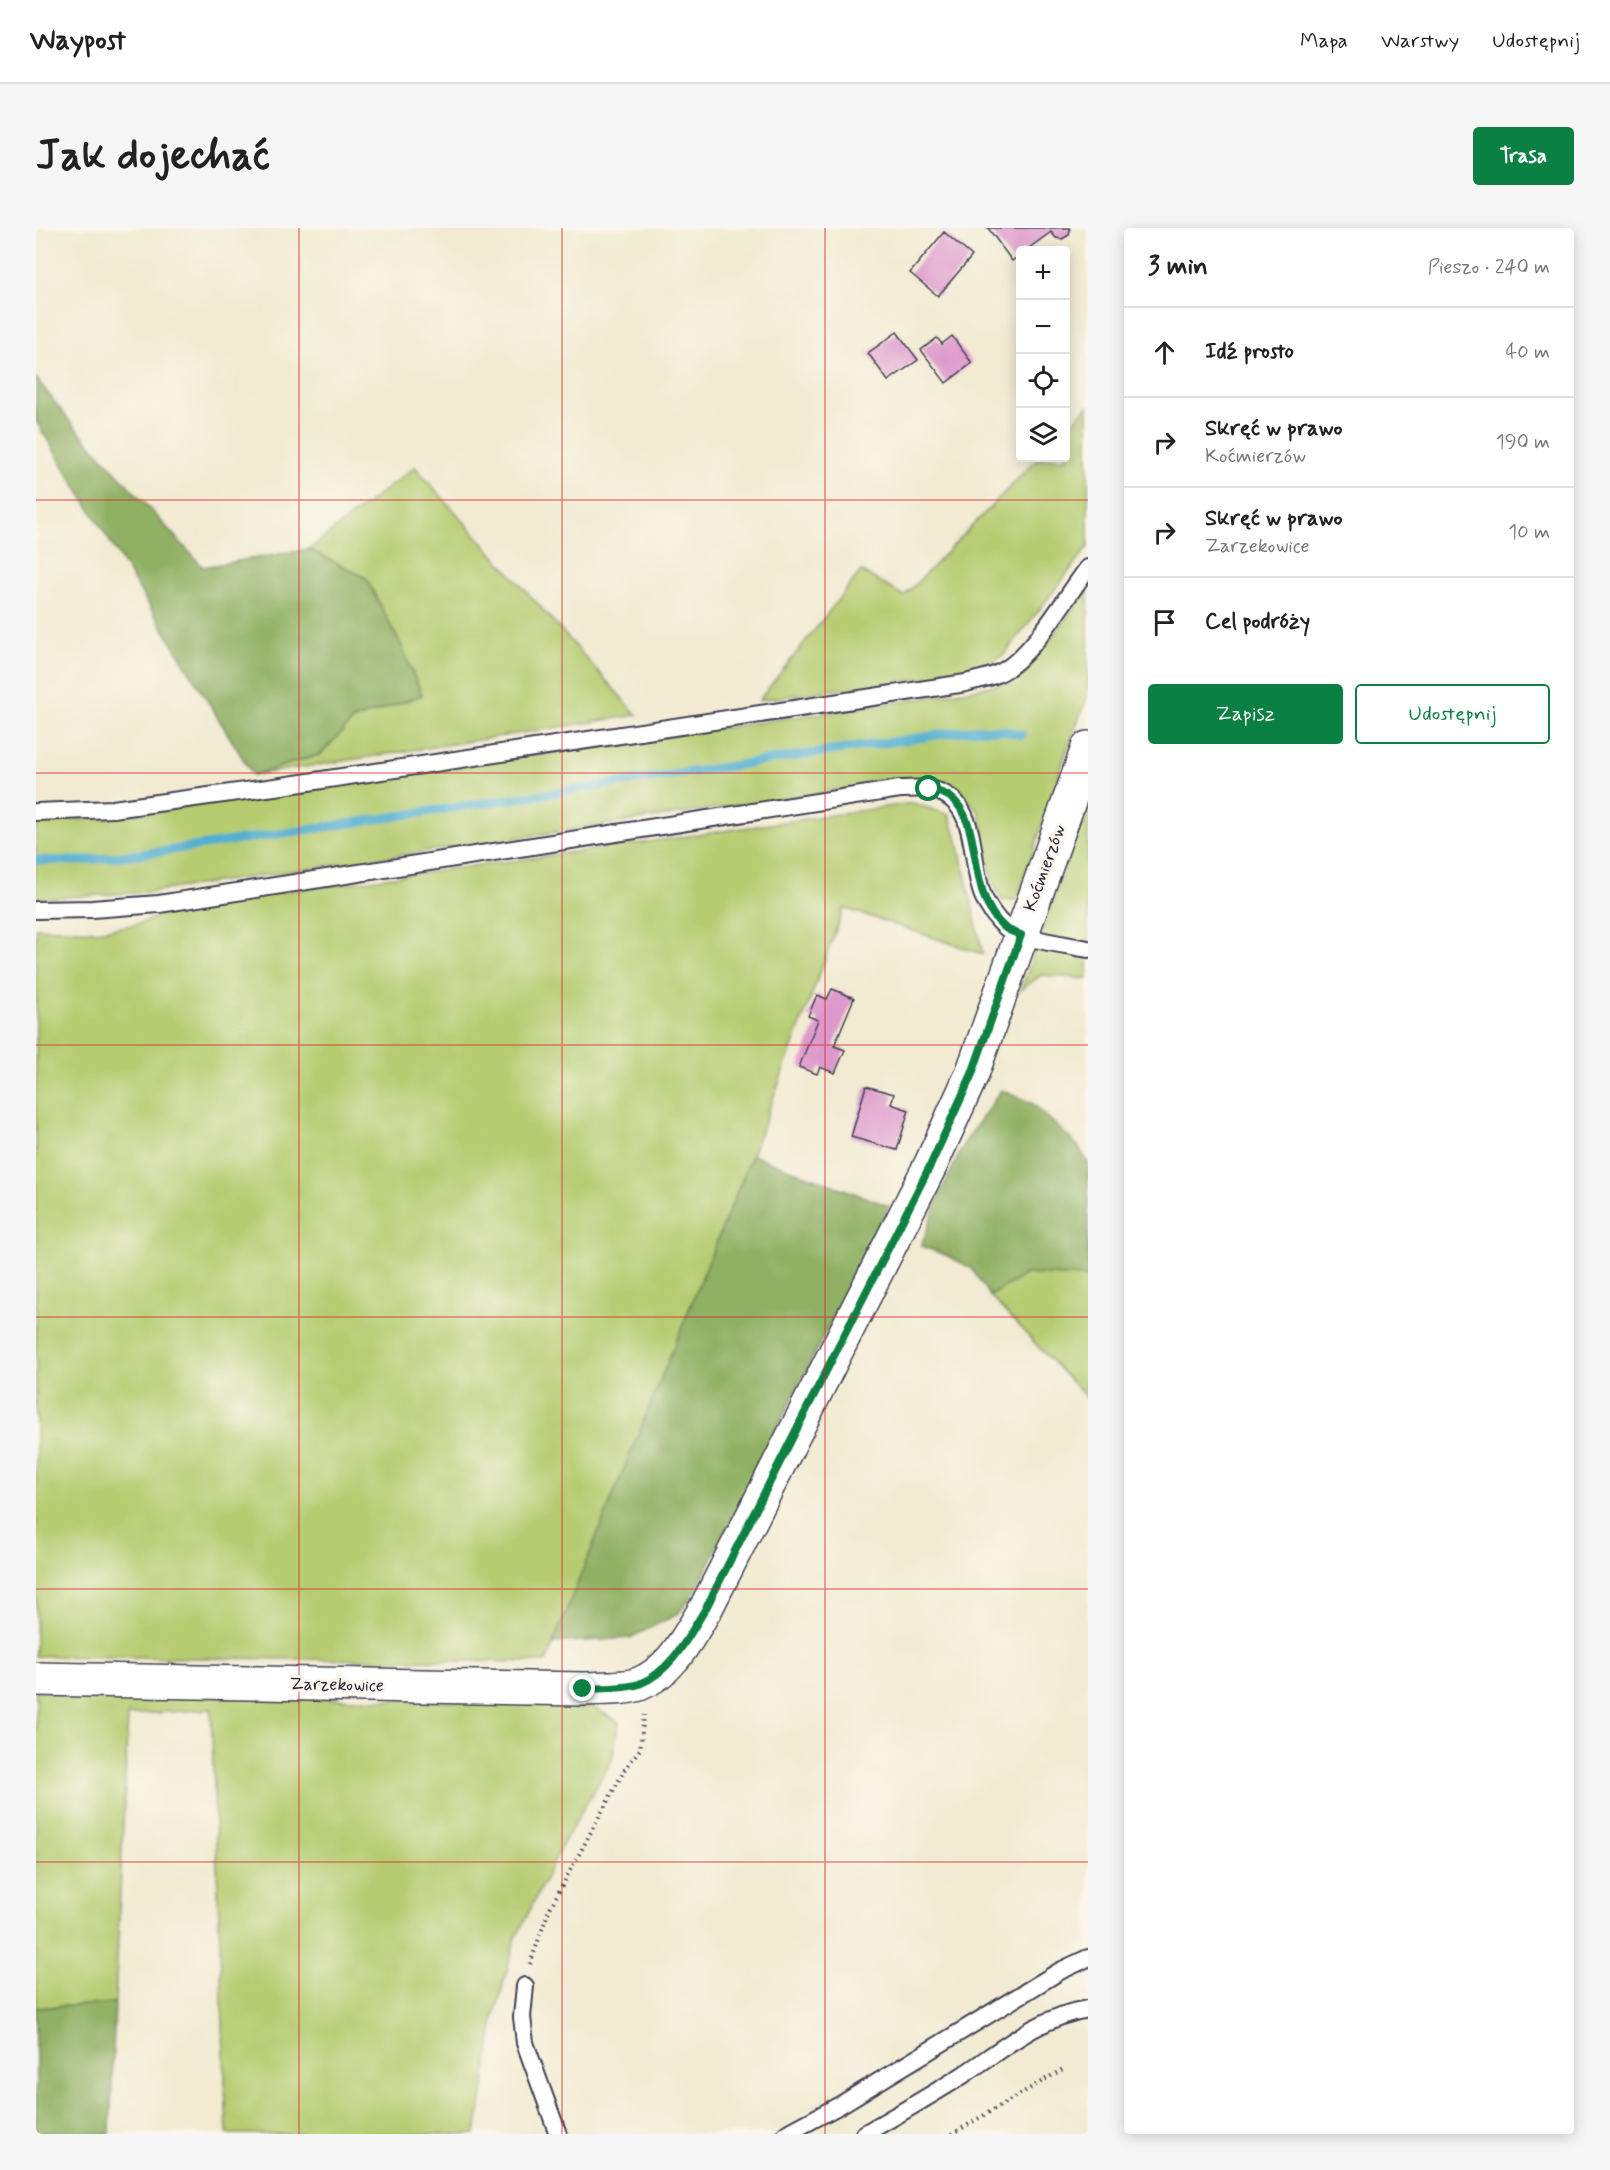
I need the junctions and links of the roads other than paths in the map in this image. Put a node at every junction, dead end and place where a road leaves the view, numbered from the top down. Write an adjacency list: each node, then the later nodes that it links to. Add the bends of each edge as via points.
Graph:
1 (1088, 568): 3 (lane, via 1033,644 1015,662 999,674 966,683 270,788 113,809)
2 (1088, 748): 5 (street, Koćmierzów)
3 (36, 812)
4 (36, 910): 5 (lane, via 159,904 900,789 929,789 950,797 963,812 983,896 1005,928)
5 (1021, 935): 6 (lane); 8 (street, Koćmierzów, via 972,1074 935,1154 706,1608 678,1653)
6 (1088, 949)
7 (36, 1679): 8 (street, Zarzekowice, via 583,1689)
8 (638, 1685)
9 (1088, 1958): 13 (lane)
10 (525, 1986): 12 (lane, via 525,2043)
11 (1088, 2009): 14 (lane, via 1068,2012 1039,2025)
12 (558, 2134)
13 (786, 2134)
14 (864, 2134)

